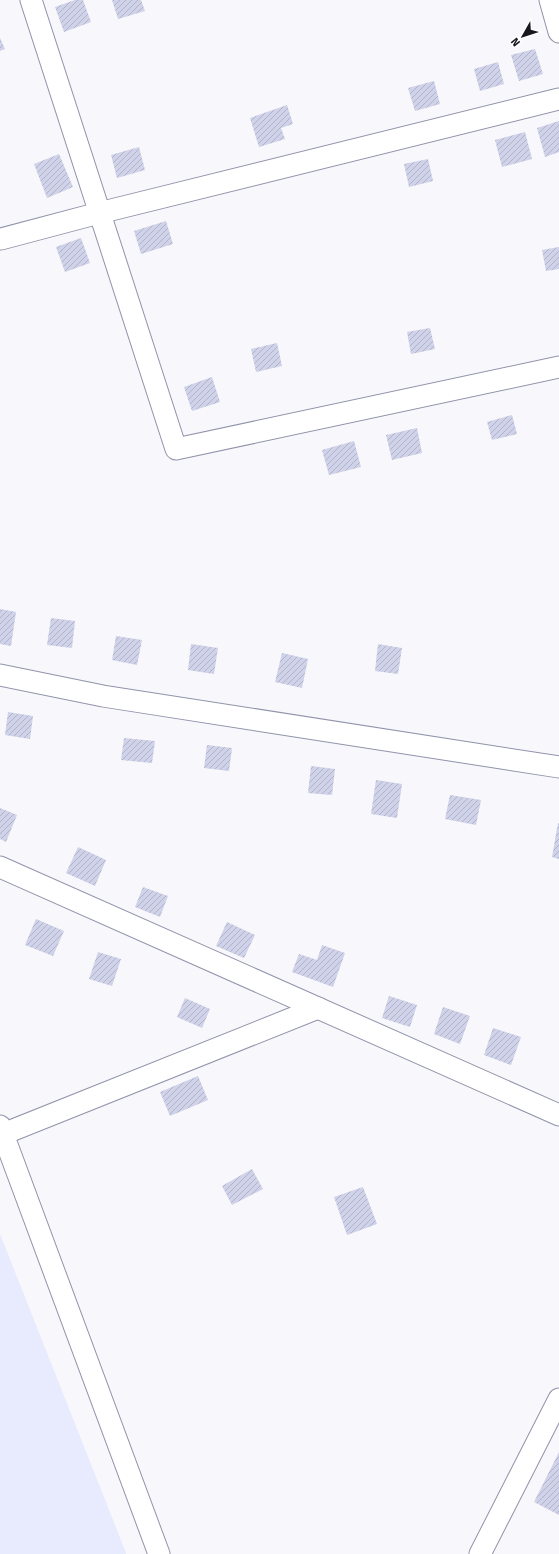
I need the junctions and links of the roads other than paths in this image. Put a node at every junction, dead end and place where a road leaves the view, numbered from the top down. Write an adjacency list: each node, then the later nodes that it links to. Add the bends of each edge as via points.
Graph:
1 (31, 0): 5 (street)
2 (550, 0): 3 (street)
3 (559, 32)
4 (559, 99): 5 (street)
5 (99, 213): 6 (street); 7 (street, via 176,449)
6 (1, 239)
7 (559, 367)
8 (0, 675): 9 (street, via 103,696)
9 (559, 767)
10 (0, 867): 11 (street)
11 (318, 1008): 12 (street); 13 (street)
12 (559, 1115)
13 (1, 1130): 15 (street)
14 (559, 1399): 16 (street)
15 (159, 1554)
16 (480, 1554)

